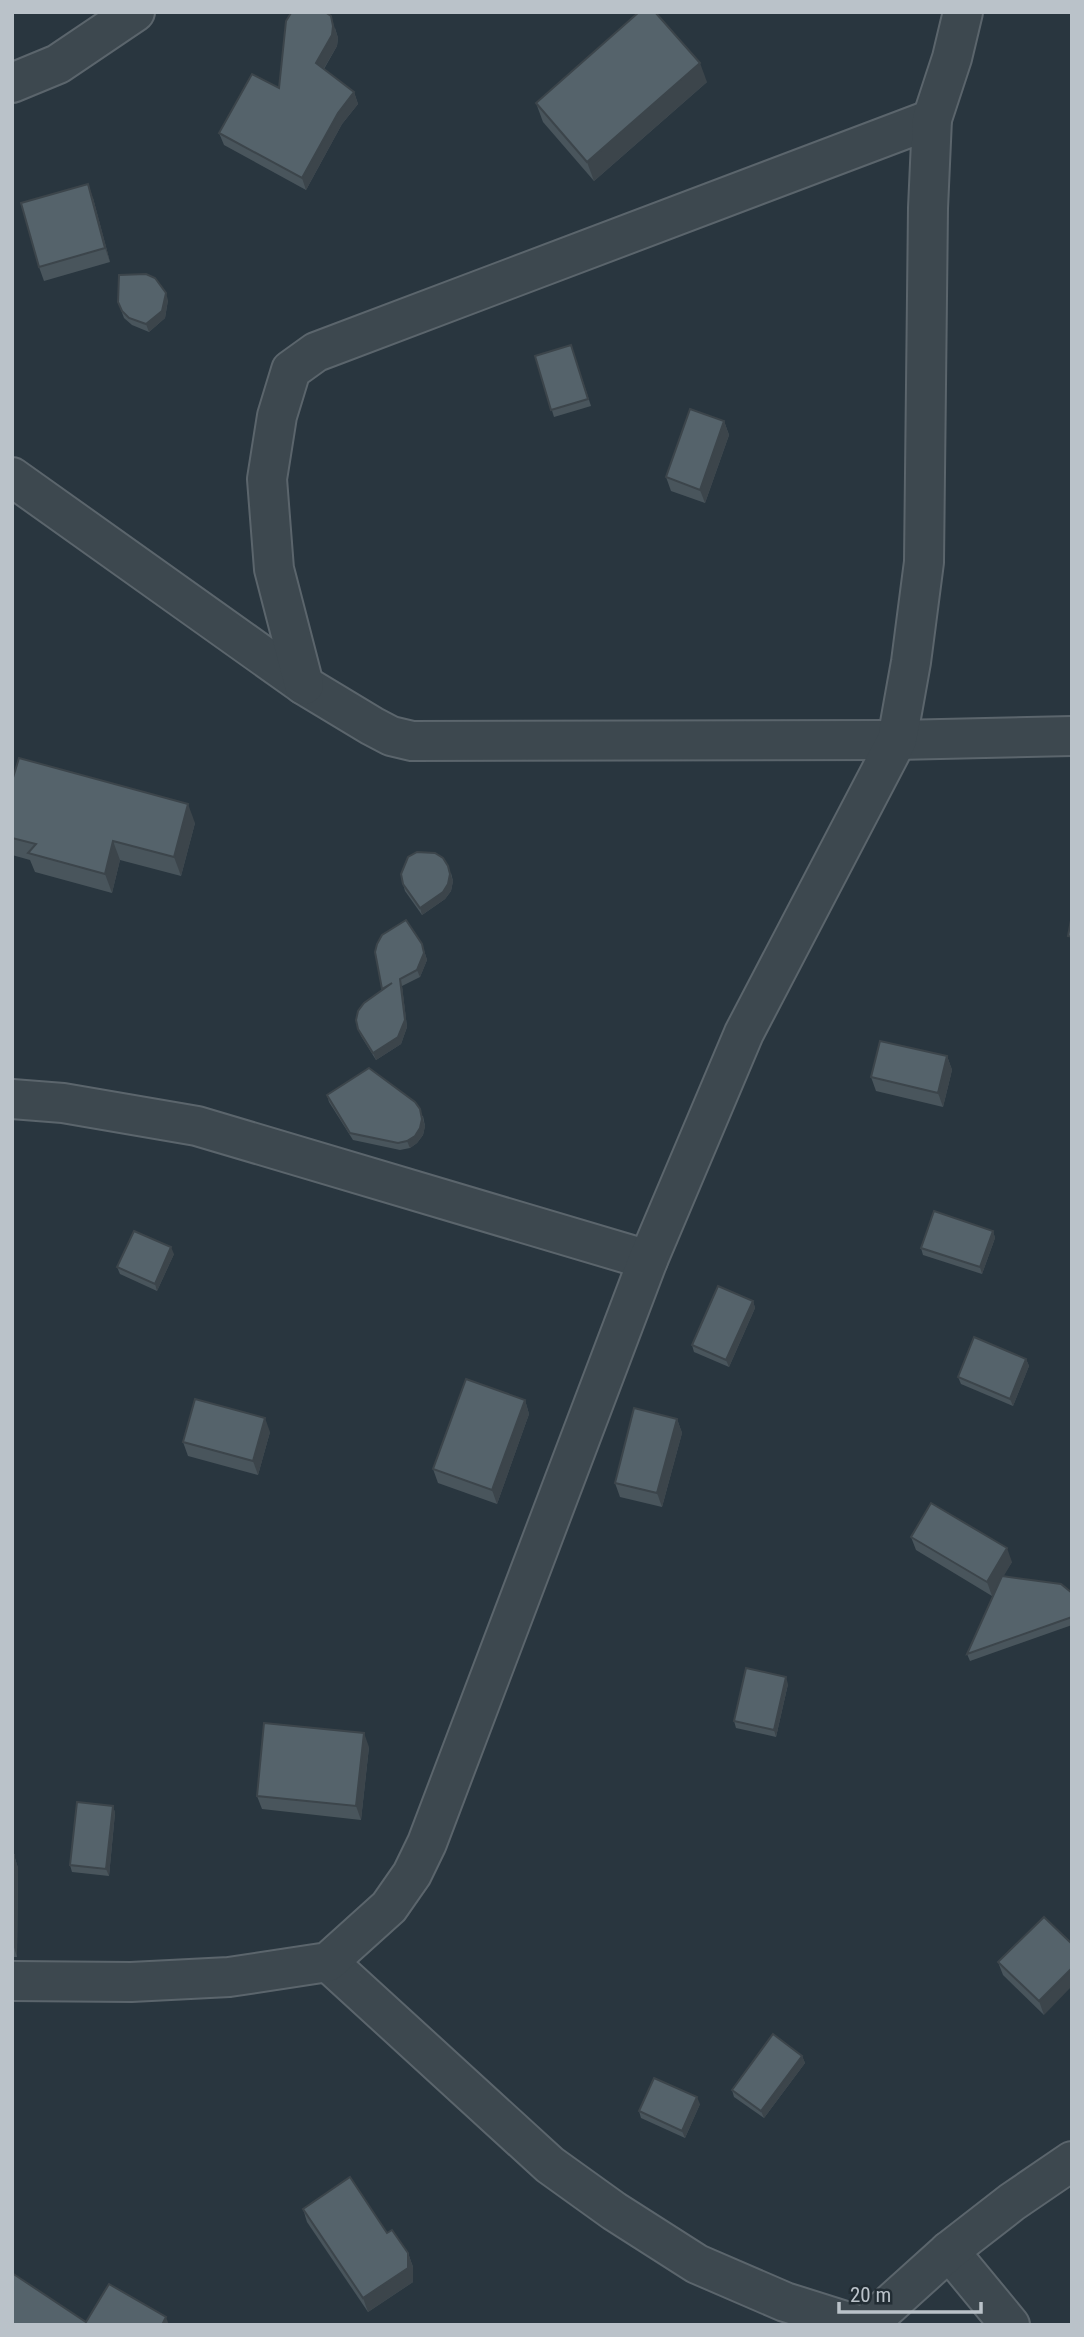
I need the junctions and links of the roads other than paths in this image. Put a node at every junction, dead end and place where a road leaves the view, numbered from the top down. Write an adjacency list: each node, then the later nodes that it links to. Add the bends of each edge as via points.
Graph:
1 (135, 12): 3 (street, via 58,64)
2 (963, 12): 4 (street)
3 (12, 83)
4 (932, 119): 6 (street, via 316,352 291,370 277,416 267,479 274,569); 8 (street, via 924,562)
5 (12, 477): 6 (street)
6 (304, 685): 8 (street, via 391,736 412,741)
7 (1072, 736): 8 (street)
8 (897, 740): 10 (street, via 744,1033)
9 (12, 1099): 10 (street, via 197,1126)
10 (648, 1260): 11 (street, via 412,1874 389,1907)
11 (328, 1962): 12 (street, via 229,1978); 15 (street, via 550,2165 614,2211 697,2264 785,2302)
12 (12, 1981)
13 (1072, 2161): 14 (street)
14 (949, 2251): 16 (street); 17 (street)
15 (858, 2325)
16 (867, 2325)
17 (1010, 2325)

